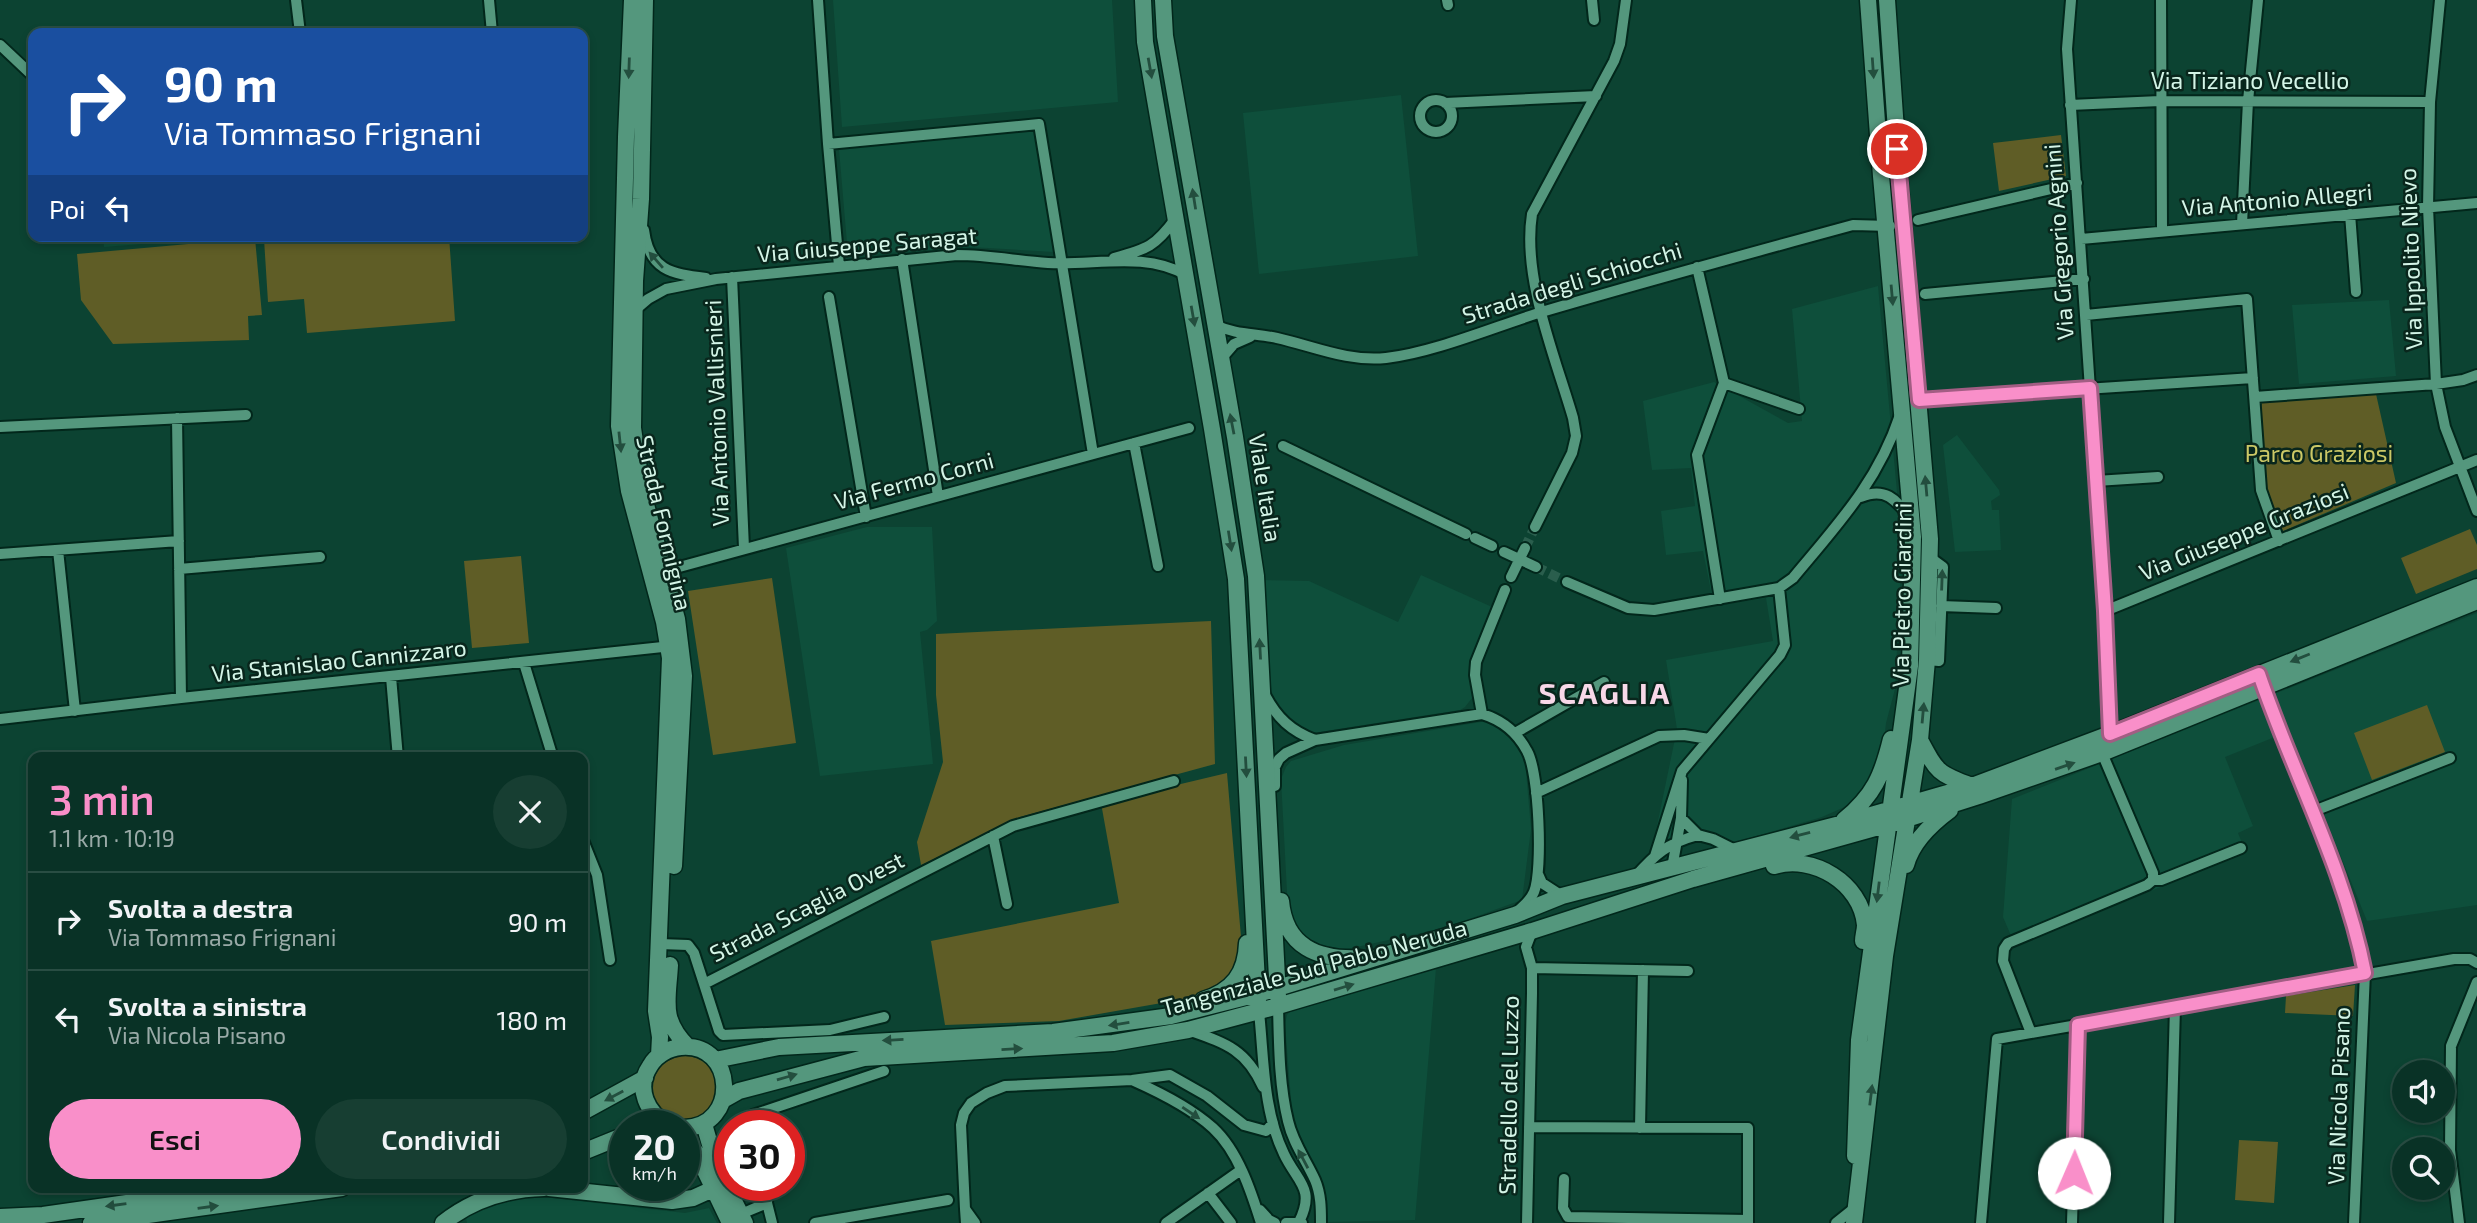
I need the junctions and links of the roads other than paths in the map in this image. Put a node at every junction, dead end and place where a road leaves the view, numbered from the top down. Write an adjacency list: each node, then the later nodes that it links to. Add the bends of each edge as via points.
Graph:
1 (296, 0): 17 (street)
2 (489, 0): 18 (street)
3 (632, 0): 59 (main road, Strada Formigina, one-way to 59)
4 (645, 0): 29 (main road, Strada Formigina)
5 (818, 0): 27 (street)
6 (1143, 0): 33 (main road, Viale Italia, one-way to 33, via 1145,42)
7 (1163, 0): 54 (main road, Viale Italia, one-way to 7, via 1165,36)
8 (1592, 0): 16 (street)
9 (1626, 0): 21 (street, via 1620,44)
10 (1868, 0): 36 (main road, Via Pietro Giardini, one-way to 36)
11 (1887, 0): 34 (main road, Via Pietro Giardini)
12 (2071, 0): 26 (street, Via Gregorio Agnini, via 2067,49)
13 (2161, 0): 23 (street)
14 (2258, 0): 22 (street)
15 (2440, 0): 24 (street, Via Ippolito Nievo)
16 (1594, 20)
17 (299, 28)
18 (492, 28)
19 (0, 45): 20 (street)
20 (28, 71)
21 (1596, 96): 25 (street); 52 (street, via 1532,214 1532,267)
22 (2248, 101): 23 (street, Via Tiziano Vecellio); 24 (street, Via Tiziano Vecellio); 35 (street)
23 (2160, 102): 26 (street, Via Tiziano Vecellio); 37 (street)
24 (2430, 102): 31 (street, Via Ippolito Nievo)
25 (1445, 103)
26 (2070, 105): 28 (street, Via Gregorio Agnini)
27 (828, 144): 41 (street, via 1039,124); 42 (street)
28 (2077, 183): 34 (street, Strada degli Schiocchi); 38 (street, Via Gregorio Agnini)
29 (640, 199): 46 (street, Via Giuseppe Saragat, one-way to 29, via 670,272 654,260 646,247); 51 (main road, Strada Formigina)
30 (2477, 203): 31 (street, Via Antonio Allegri)
31 (2428, 207): 32 (street, Via Antonio Allegri); 61 (street, Via Ippolito Nievo)
32 (2350, 214): 35 (street, Via Antonio Allegri); 48 (street)
33 (1176, 218): 40 (street, Via Giuseppe Saragat, via 1163,237 1146,249); 44 (main road, Viale Italia)
34 (1911, 223): 36 (street, Strada degli Schiocchi); 64 (main road, Via Pietro Giardini)
35 (2242, 224): 37 (street, Via Antonio Allegri)
36 (1886, 226): 43 (street, Strada degli Schiocchi, via 1853,225); 65 (main road, Via Pietro Giardini, one-way to 65)
37 (2162, 231): 38 (street, Via Antonio Allegri)
38 (2081, 239): 47 (street, Via Gregorio Agnini)
39 (902, 259): 41 (street, Via Giuseppe Saragat, via 967,255); 42 (street, Via Giuseppe Saragat); 78 (street)
40 (1104, 261): 41 (street, Via Giuseppe Saragat); 44 (street, Via Giuseppe Saragat, via 1169,265)
41 (1060, 263): 73 (street)
42 (839, 266): 45 (street, Via Giuseppe Saragat)
43 (1697, 267): 52 (street, Strada degli Schiocchi); 60 (street)
44 (1186, 275): 141 (main road, Viale Italia, one-way to 141, via 1236,579)
45 (732, 277): 46 (street, Via Giuseppe Saragat); 87 (street, Via Antonio Vallisnieri)
46 (716, 279): 51 (street, Via Giuseppe Saragat, via 666,289)
47 (2084, 279): 49 (street); 53 (street, Via Gregorio Agnini)
48 (2356, 292)
49 (1925, 294)
50 (829, 297): 81 (street)
51 (634, 312): 59 (main road, Strada Formigina)
52 (1542, 312): 55 (street, Strada degli Schiocchi, via 1387,358 1354,357); 83 (street, via 1576,436)
53 (2085, 315): 58 (street, via 2247,299); 62 (street, Via Gregorio Agnini)
54 (1215, 325): 55 (street, Strada degli Schiocchi); 56 (main road, Viale Italia)
55 (1253, 336): 56 (street, via 1234,344)
56 (1221, 359): 116 (main road, Viale Italia, one-way to 56, via 1256,576)
57 (2477, 375): 61 (street)
58 (2253, 378): 62 (street); 63 (street)
59 (621, 379): 98 (main road, Strada Formigina)
60 (1724, 383): 66 (street); 104 (street, via 1697,455)
61 (2436, 384): 63 (street); 75 (street, Via Ippolito Nievo)
62 (2090, 388): 64 (street); 77 (street, Via Gregorio Agnini)
63 (2255, 397): 85 (street, via 2261,490)
64 (1919, 400): 92 (main road, Via Pietro Giardini, one-way to 64)
65 (1903, 406): 79 (street, via 1891,442); 82 (main road, Via Pietro Giardini)
66 (1799, 409)
67 (246, 415): 68 (street)
68 (177, 418): 69 (street); 84 (street)
69 (0, 427)
70 (1189, 428): 71 (street, Via Fermo Corni)
71 (1134, 443): 73 (street, Via Fermo Corni); 95 (street)
72 (1283, 446): 86 (street)
73 (1093, 454): 78 (street, Via Fermo Corni)
74 (2477, 460): 75 (street, Via Giuseppe Graziosi)
75 (2459, 467): 80 (street, Via Ippolito Nievo); 85 (street, Via Giuseppe Graziosi)
76 (2158, 477): 77 (street)
77 (2096, 481): 108 (street, Via Gregorio Agnini)
78 (938, 496): 81 (street, Via Fermo Corni)
79 (1861, 497): 82 (street, via 1873,492 1887,495); 102 (street, via 1793,578)
80 (2477, 511)
81 (866, 517): 87 (street, Via Fermo Corni)
82 (1912, 519): 112 (main road, Via Pietro Giardini)
83 (1535, 527)
84 (179, 541): 89 (street); 97 (street)
85 (2279, 541): 108 (street, Via Giuseppe Graziosi)
86 (1492, 546)
87 (744, 548): 98 (street, Via Fermo Corni)
88 (1525, 548): 94 (street)
89 (58, 550): 91 (street); 118 (street)
90 (1504, 552): 94 (street)
91 (0, 554)
92 (1928, 556): 106 (street, one-way to 92, via 1943,567); 110 (main road, Via Pietro Giardini)
93 (320, 557): 97 (street)
94 (1520, 560): 96 (street); 99 (street)
95 (1158, 566)
96 (1536, 567)
97 (179, 569): 117 (street)
98 (657, 573): 109 (main road, Strada Formigina, via 677,619)
99 (1511, 577)
100 (1567, 582): 104 (street, via 1640,610)
101 (2477, 587): 114 (main road, one-way to 114)
102 (1779, 588): 104 (street); 124 (street, via 1785,645)
103 (1505, 590): 120 (street, via 1476,662)
104 (1720, 599)
105 (2477, 601): 114 (main road)
106 (1941, 606): 107 (street); 110 (street)
107 (1996, 608)
108 (2105, 611): 123 (street, Via Gregorio Agnini)
109 (675, 646): 111 (street, Via Stanislao Cannizzaro); 160 (main road, Strada Formigina, via 684,676)
110 (1933, 661): 126 (main road, Via Pietro Giardini, one-way to 110)
111 (524, 663): 113 (street, Via Stanislao Cannizzaro); 128 (street)
112 (1910, 666): 138 (main road, Via Pietro Giardini); 139 (main road, via 1878,784 1863,805)
113 (391, 677): 117 (street, Via Stanislao Cannizzaro); 127 (street)
114 (2262, 681): 123 (main road); 129 (main road); 135 (street, Via Nicola Pisano)
115 (1604, 682): 122 (street)
116 (1262, 690): 125 (street, via 1287,725); 140 (main road, Viale Italia)
117 (181, 698): 118 (street, Via Stanislao Cannizzaro)
118 (75, 711): 121 (street, Via Stanislao Cannizzaro)
119 (0, 713): 121 (street)
120 (1482, 714): 122 (street); 125 (street)
121 (0, 719)
122 (1515, 733): 133 (street, via 1533,763)
123 (2110, 734): 134 (main road)
124 (1709, 739): 131 (street); 133 (street, via 1659,736)
125 (1315, 740): 140 (street, via 1286,753 1275,767 1276,815)
126 (1920, 740): 134 (main road, via 1944,776); 136 (main road, Via Pietro Giardini)
127 (397, 752)
128 (551, 752)
129 (2102, 752): 134 (main road, one-way to 129); 154 (street)
130 (2450, 758): 135 (street)
131 (1682, 771): 137 (street); 148 (street)
132 (1174, 781): 143 (street, Strada Scaglia Ovest, via 1022,822)
133 (1536, 793): 151 (street)
134 (1969, 793): 136 (main road, Tangenziale Sud Pablo Neruda); 161 (main road, via 1934,821 1908,857)
135 (2314, 811): 168 (street, Via Nicola Pisano, via 2357,932)
136 (1908, 812): 138 (main road, Tangenziale Sud Pablo Neruda); 161 (main road, Via Pietro Giardini)
137 (1681, 818): 142 (street); 144 (street)
138 (1888, 818): 139 (main road, Tangenziale Sud Pablo Neruda); 153 (main road, Tangenziale Sud Pablo Neruda); 181 (main road, Via Pietro Giardini, one-way to 181)
139 (1840, 824): 146 (main road, Tangenziale Sud Pablo Neruda, one-way to 146)
140 (1270, 830): 149 (main road, Viale Italia)
141 (1249, 832): 172 (main road); 176 (main road, via 1244,879 1246,961 1226,989)
142 (1698, 835): 144 (street); 146 (street)
143 (993, 836): 156 (street); 170 (street, Strada Scaglia Ovest)
144 (1676, 841): 148 (street); 150 (street)
145 (2241, 848): 154 (street)
146 (1737, 851): 150 (main road, Tangenziale Sud Pablo Neruda)
147 (588, 852): 163 (street, via 597,875)
148 (1655, 856): 152 (street)
149 (1272, 864): 162 (main road, via 1279,875 1285,922 1299,942 1322,956); 171 (main road, Viale Italia)
150 (1672, 868): 152 (main road, Tangenziale Sud Pablo Neruda); 158 (main road, via 1664,880 1592,903)
151 (1538, 874): 155 (street, via 1542,883); 157 (street, via 1534,891)
152 (1635, 877): 155 (main road, Tangenziale Sud Pablo Neruda)
153 (1693, 879): 158 (main road, Tangenziale Sud Pablo Neruda); 181 (main road, via 1713,885 1795,862 1817,866 1839,880 1857,903 1865,924 1856,1009)
154 (2153, 880): 180 (street, via 2008,943 2003,961)
155 (1562, 896): 157 (main road, Tangenziale Sud Pablo Neruda)
156 (1007, 904)
157 (1515, 915): 162 (main road, Tangenziale Sud Pablo Neruda)
158 (1566, 920): 159 (main road, Tangenziale Sud Pablo Neruda)
159 (1532, 931): 165 (street, Stradello del Luzzo, via 1526,947); 173 (main road, Tangenziale Sud Pablo Neruda, one-way to 159)
160 (665, 943): 170 (street, Strada Scaglia Ovest, via 692,948); 182 (main road, Strada Formigina, via 668,1017 674,1033); 183 (main road, Strada Formigina, via 656,1011)
161 (1885, 956): 205 (main road, Via Pietro Giardini, one-way to 161)
162 (1380, 957): 171 (main road, Tangenziale Sud Pablo Neruda)
163 (610, 960)
164 (2477, 963): 168 (street, via 2454,959)
165 (1532, 968): 166 (street); 196 (street, Stradello del Luzzo)
166 (1643, 970): 167 (street); 197 (street)
167 (1688, 971)
168 (2365, 973): 174 (street); 239 (street, Via Nicola Pisano)
169 (2477, 982): 240 (street, via 2451,1046 2450,1150)
170 (704, 984): 177 (street, via 719,1031 725,1035 830,1030)
171 (1277, 989): 172 (main road, Tangenziale Sud Pablo Neruda); 173 (main road, Viale Italia)
172 (1258, 994): 175 (main road); 176 (main road, Tangenziale Sud Pablo Neruda)
173 (1278, 1006): 175 (main road, Tangenziale Sud Pablo Neruda); 233 (street, one-way to 173, via 1315,1181 1288,1122)
174 (2175, 1007): 178 (street); 238 (street)
175 (1259, 1012): 179 (main road, Tangenziale Sud Pablo Neruda); 188 (street)
176 (1171, 1016): 184 (main road, Tangenziale Sud Pablo Neruda, one-way to 184, via 1053,1032 779,1047)
177 (884, 1017)
178 (2078, 1025): 180 (street); 237 (street)
179 (1188, 1030): 188 (street, via 1238,1051 1255,1068); 189 (main road, Tangenziale Sud Pablo Neruda, one-way to 179, via 739,1091 864,1058 1113,1043)
180 (2031, 1033): 236 (street, via 1997,1039)
181 (1859, 1040): 205 (main road, Via Pietro Giardini, via 1854,1145)
182 (688, 1047): 183 (main road); 184 (main road)
183 (659, 1056): 186 (main road)
184 (715, 1060): 189 (main road, via 725,1086)
185 (884, 1072): 192 (street)
186 (645, 1077): 190 (main road, one-way to 190); 191 (main road, via 643,1089)
187 (1132, 1080): 193 (street, via 1170,1075 1244,1125 1266,1131); 202 (street, one-way to 202, via 1166,1096 1213,1128); 216 (street, via 1005,1086 971,1103 961,1125)
188 (1268, 1098): 193 (street)
189 (723, 1100): 194 (main road)
190 (588, 1109)
191 (651, 1110)
192 (779, 1110)
193 (1273, 1123): 232 (street, via 1284,1155 1307,1195)
194 (704, 1124): 195 (main road); 201 (main road)
195 (700, 1125)
196 (1529, 1127): 197 (street); 234 (street, Stradello del Luzzo)
197 (1640, 1128): 220 (street, via 1748,1128)
198 (609, 1141): 199 (main road)
199 (588, 1150)
200 (700, 1158): 203 (main road)
201 (714, 1167)
202 (1241, 1170): 211 (street); 215 (street)
203 (714, 1179)
204 (1564, 1179): 220 (street, via 1563,1208 1568,1217)
205 (1857, 1187): 217 (main road, Via Pietro Giardini)
206 (714, 1188): 207 (main road, via 672,1201)
207 (588, 1192)
208 (197, 1193): 218 (main road, one-way to 218)
209 (306, 1193): 221 (main road, one-way to 209)
210 (498, 1193): 222 (main road, via 474,1202)
211 (1208, 1193): 227 (street); 228 (street)
212 (948, 1200): 224 (street)
213 (728, 1201): 219 (main road)
214 (767, 1203): 219 (street); 223 (street)
215 (1256, 1205): 229 (street); 230 (street)
216 (965, 1209): 225 (street); 226 (street)
217 (1855, 1215): 235 (street)
218 (0, 1217)
219 (739, 1220)
220 (1748, 1222)
221 (91, 1223)
222 (443, 1223)
223 (772, 1223)
224 (815, 1223)
225 (966, 1223)
226 (975, 1223)
227 (1166, 1223)
228 (1231, 1223)
229 (1261, 1223)
230 (1276, 1223)
231 (1286, 1223): 232 (street)
232 (1301, 1223)
233 (1321, 1223)
234 (1527, 1223)
235 (1836, 1223)
236 (1981, 1223)
237 (2072, 1223)
238 (2169, 1223)
239 (2354, 1223)
240 (2459, 1223)

